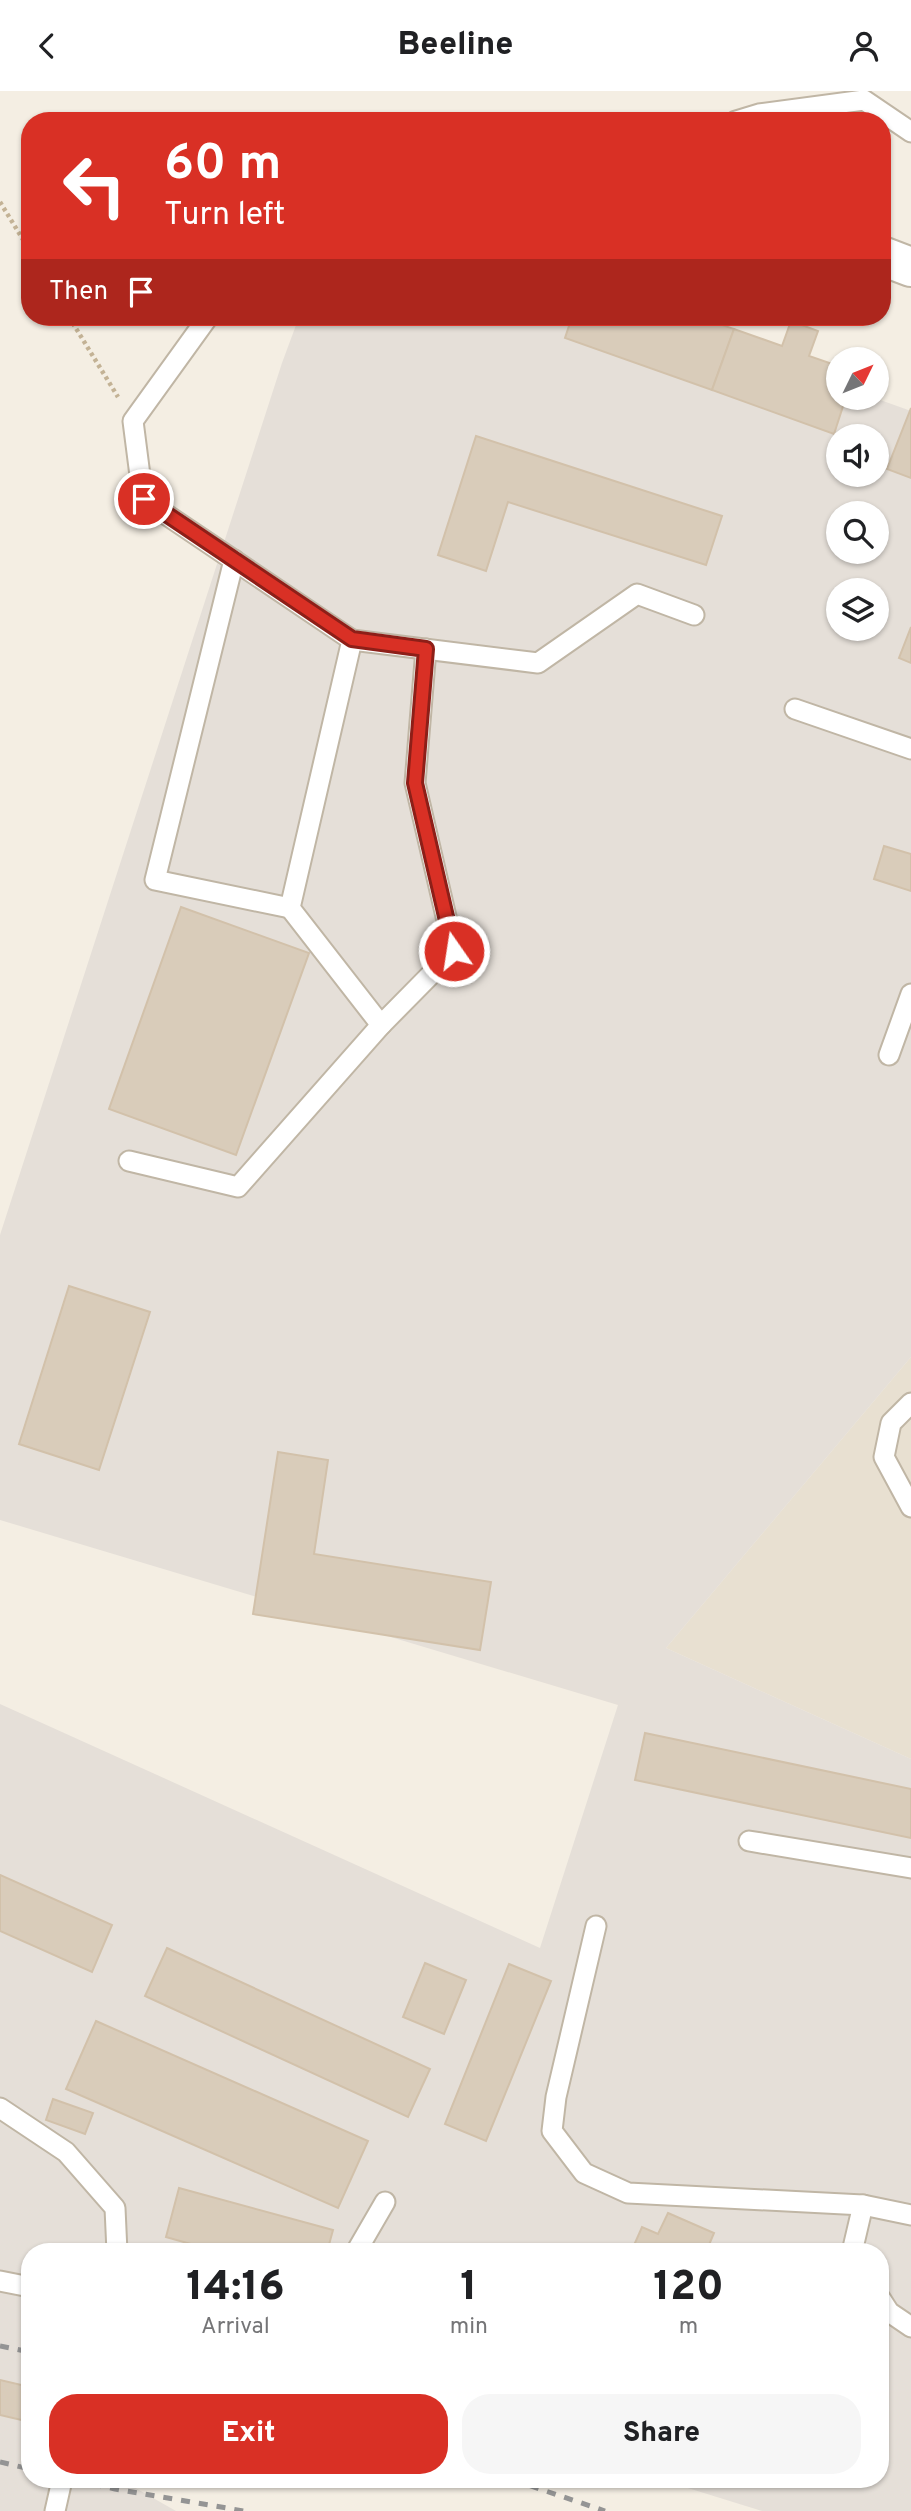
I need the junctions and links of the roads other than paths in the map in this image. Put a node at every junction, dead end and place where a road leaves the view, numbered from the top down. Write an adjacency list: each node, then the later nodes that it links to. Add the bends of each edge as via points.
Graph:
1 (774, 112): 2 (lane, via 864,100)
2 (882, 112)
3 (891, 118): 4 (lane)
4 (911, 132)
5 (891, 259): 6 (street)
6 (911, 267)
7 (201, 326): 8 (lane, via 132,421 144,499)
8 (234, 560): 10 (lane); 14 (lane, via 155,880)
9 (694, 615): 11 (lane, via 637,594 538,663)
10 (352, 639): 11 (lane); 14 (lane)
11 (426, 649): 16 (lane, via 415,783 454,951)
12 (795, 709): 13 (lane)
13 (911, 749)
14 (290, 908): 16 (lane)
15 (911, 994): 17 (lane)
16 (381, 1025): 18 (lane, via 238,1187)
17 (889, 1055)
18 (129, 1161)
19 (911, 1403): 20 (lane, via 891,1423 884,1457)
20 (911, 1507)
21 (749, 1841): 22 (lane)
22 (911, 1868)
23 (596, 1926): 26 (lane, via 552,2131 584,2173 628,2193)
24 (0, 2108): 28 (lane, via 66,2152 115,2208)
25 (385, 2202): 29 (lane)
26 (863, 2205): 27 (lane); 30 (lane)
27 (911, 2215)
28 (117, 2243)
29 (361, 2243)
30 (854, 2243)
31 (0, 2281): 32 (lane)
32 (21, 2285)
33 (889, 2312): 34 (lane)
34 (911, 2327)
35 (60, 2488): 36 (lane)
36 (55, 2511)

